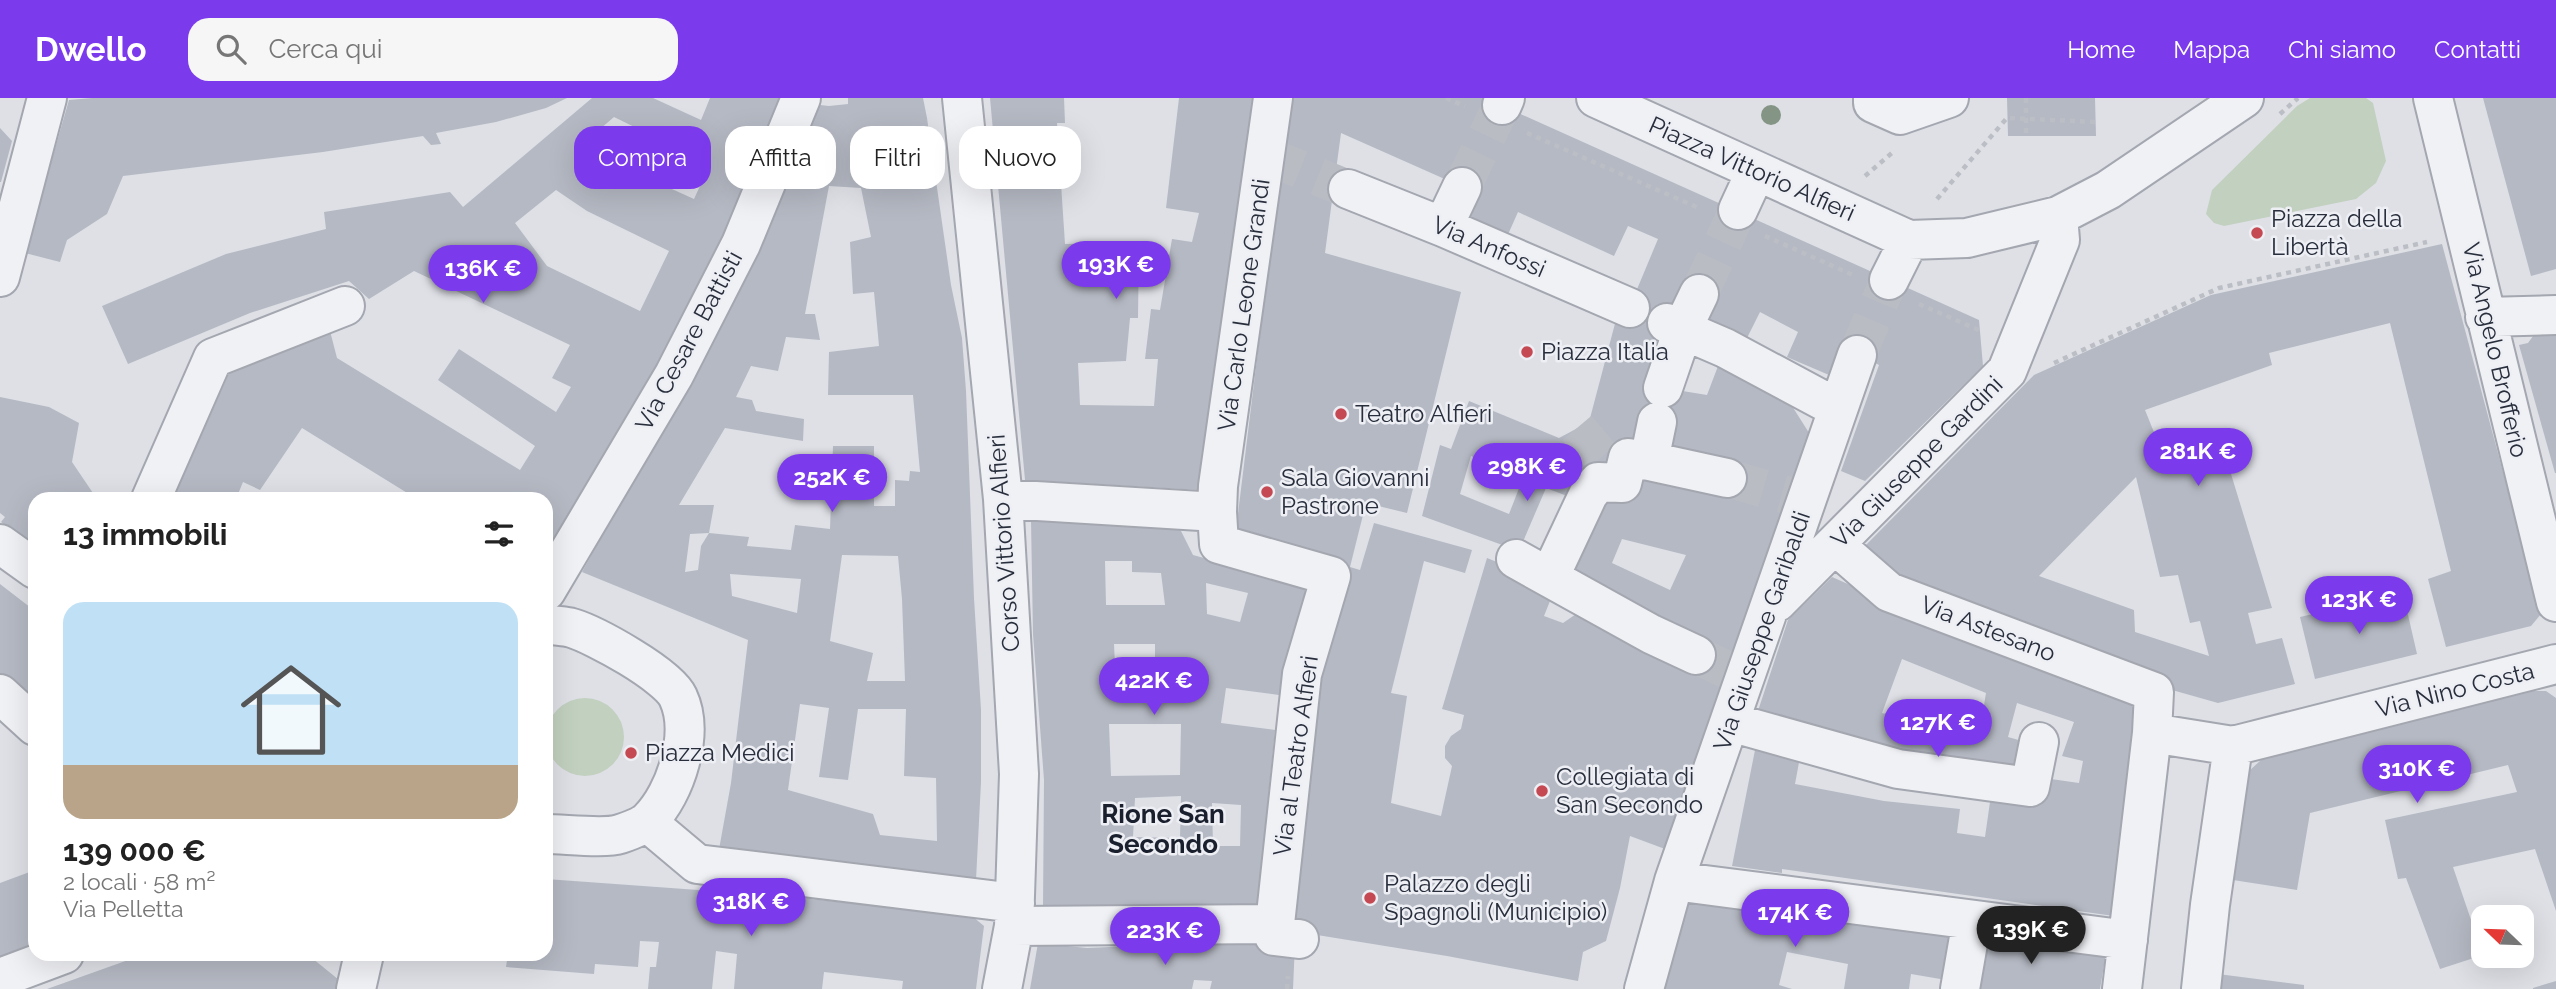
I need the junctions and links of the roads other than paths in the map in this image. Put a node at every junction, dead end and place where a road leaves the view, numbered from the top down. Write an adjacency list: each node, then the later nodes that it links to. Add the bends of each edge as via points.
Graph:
1 (47, 98): 17 (street)
2 (801, 98): 35 (street, Via Cesare Battisti, via 741,244 674,375)
3 (962, 98): 28 (street, Corso Vittorio Alfieri)
4 (1273, 98): 29 (street, Via Carlo Leone Grandi)
5 (1596, 98): 10 (street, Piazza Vittorio Alfieri)
6 (1949, 98): 9 (street, via 1900,115)
7 (2244, 98): 14 (street, via 2108,190)
8 (2433, 98): 22 (street, Via Angelo Brofferio)
9 (1869, 100)
10 (1756, 171): 13 (street); 16 (street, Piazza Vittorio Alfieri)
11 (1462, 187): 15 (street)
12 (1348, 188): 15 (street, Via Anfossi)
13 (1738, 211)
14 (2058, 216): 16 (street, via 1967,238); 31 (street, Via Giuseppe Gardini, via 2060,240 2007,371)
15 (1443, 227): 20 (street, Via Anfossi)
16 (1909, 240): 18 (street)
17 (0, 277)
18 (1889, 279)
19 (345, 306): 27 (street, via 213,358)
20 (1630, 308)
21 (2556, 315): 22 (street)
22 (2485, 317): 36 (street, Via Angelo Brofferio)
23 (1857, 355): 24 (street, Via Giuseppe Garibaldi)
24 (1837, 408): 25 (street, via 1726,348 1684,317 1660,405); 37 (street, Via Giuseppe Garibaldi, via 1799,498)
25 (1617, 476): 26 (street); 34 (street)
26 (1727, 478)
27 (154, 492)
28 (1003, 499): 29 (street); 50 (street, Corso Vittorio Alfieri, via 1019,774)
29 (1218, 499): 50 (street, Via al Teatro Alfieri, via 1219,544 1331,576 1302,674 1287,931)
30 (0, 544): 33 (street)
31 (1835, 545): 37 (street, Via Giuseppe Gardini); 44 (street, Via Astesano, via 1889,592 2154,692)
32 (1516, 559): 34 (street)
33 (28, 564)
34 (1550, 576): 40 (street, via 1604,610)
35 (553, 581)
36 (2556, 602)
37 (1769, 610): 40 (street, Via Giuseppe Garibaldi)
38 (553, 625): 47 (street, via 573,628 627,655 661,676 678,696 684,724 683,754 667,796)
39 (2556, 664): 46 (street, Via Nino Costa)
40 (1722, 668): 43 (street, Via Giuseppe Garibaldi)
41 (0, 694): 42 (street)
42 (28, 720)
43 (1730, 722): 45 (street, via 1899,769 2030,787); 49 (street, Via Giuseppe Garibaldi)
44 (2152, 733): 46 (street); 52 (street)
45 (2039, 742)
46 (2233, 746): 61 (street)
47 (648, 822): 48 (street, via 618,835); 50 (street, via 698,864)
48 (553, 834)
49 (1674, 881): 51 (street); 58 (street, Via Giuseppe Garibaldi)
50 (1015, 914): 57 (street, Corso Vittorio Alfieri)
51 (1972, 920): 52 (street); 59 (street)
52 (2128, 940): 60 (street)
53 (45, 961): 55 (street)
54 (362, 961): 56 (street)
55 (0, 978)
56 (356, 989)
57 (1002, 989)
58 (1644, 989)
59 (1960, 989)
60 (2122, 989)
61 (2201, 989)

